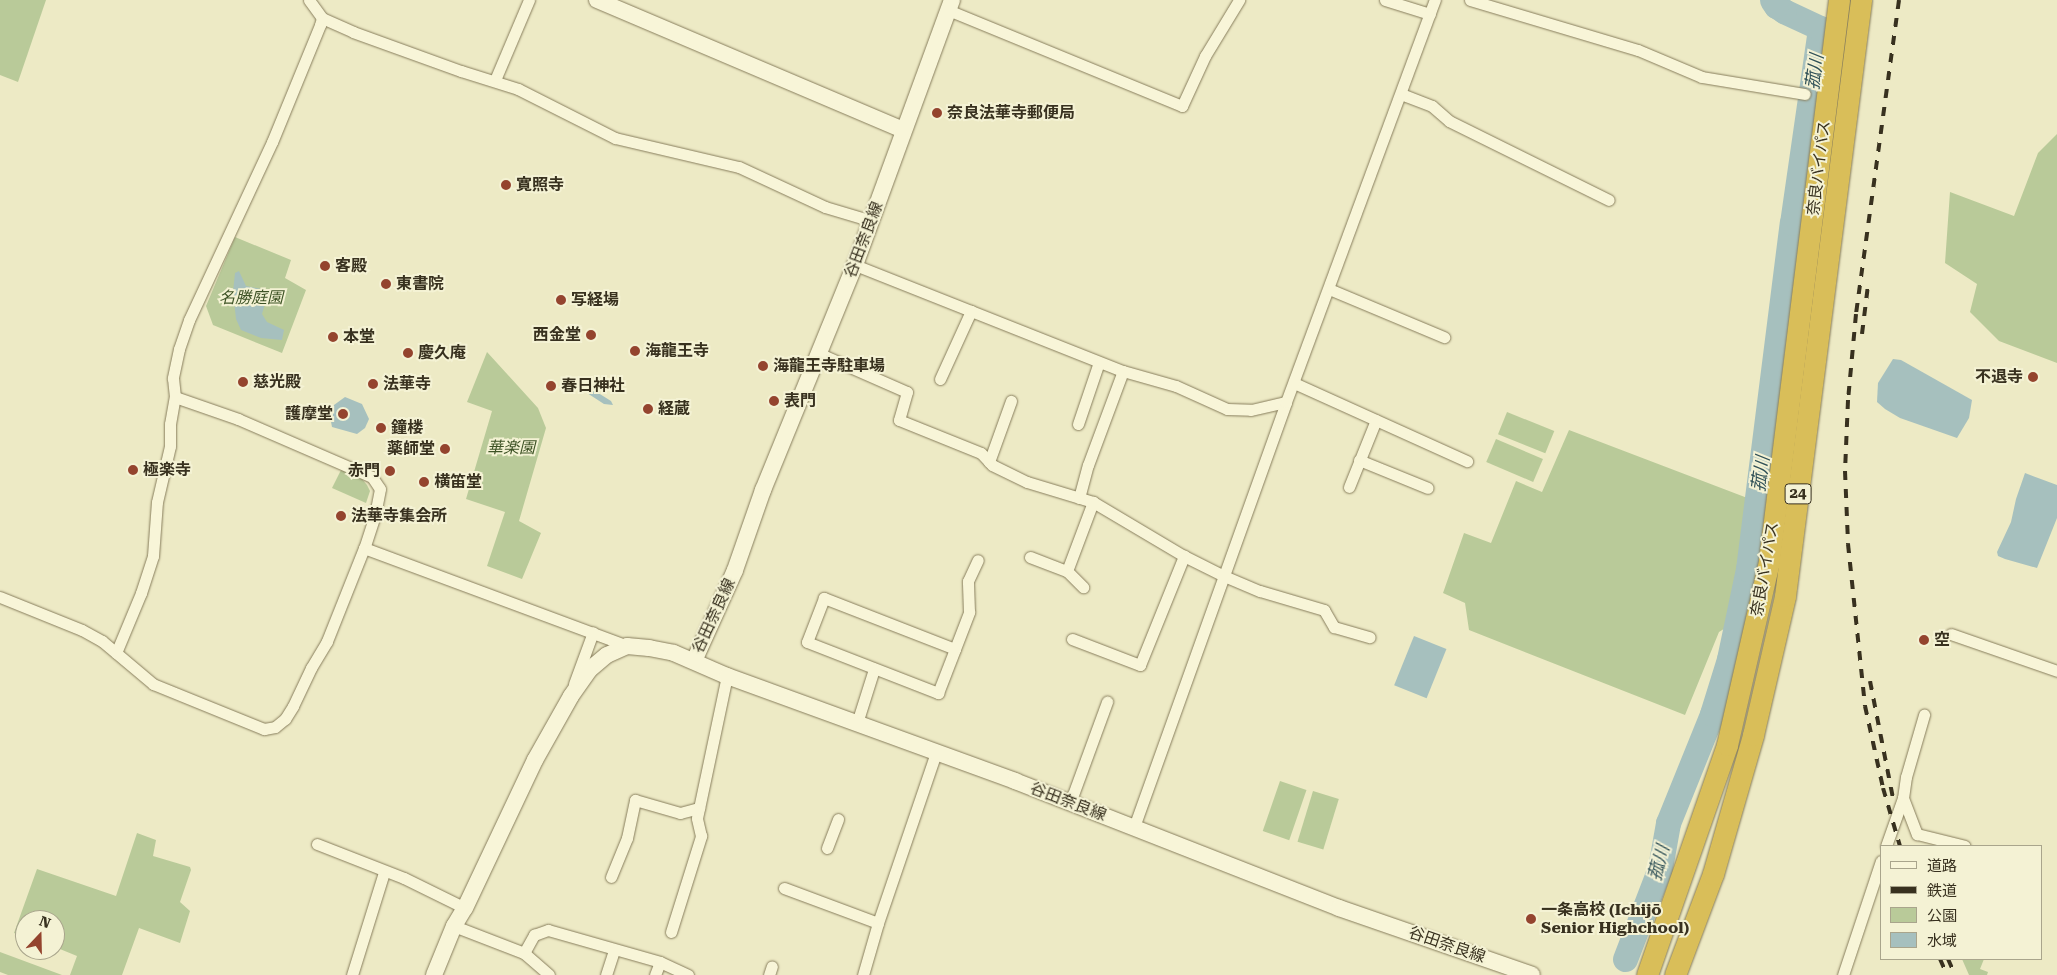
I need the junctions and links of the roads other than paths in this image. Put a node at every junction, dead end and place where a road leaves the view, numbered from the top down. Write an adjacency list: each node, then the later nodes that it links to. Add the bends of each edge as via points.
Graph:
1 (309, 0): 12 (street)
2 (529, 0): 13 (street)
3 (597, 0): 16 (main road)
4 (1239, 0): 10 (street, via 1204,56 1182,106)
5 (1385, 0): 11 (street)
6 (1435, 0): 11 (street)
7 (1470, 0): 15 (street, via 1638,50 1702,77)
8 (1840, 0): 92 (highway, 奈良バイパス / 24, via 1769,561 1727,745)
9 (1861, 0): 93 (highway, 奈良バイパス / 24, via 1785,596 1753,735 1716,865)
10 (950, 5): 16 (main road, 谷田奈良線)
11 (1430, 14): 14 (street)
12 (322, 18): 13 (street, via 461,71); 28 (street, via 272,142 189,320 173,378)
13 (494, 80): 18 (street, via 615,138 739,167 825,207)
14 (1401, 94): 17 (street, via 1432,106 1449,121); 20 (street)
15 (1805, 94)
16 (904, 130): 18 (main road, 谷田奈良線)
17 (1609, 200)
18 (872, 220): 19 (main road, 谷田奈良線)
19 (855, 265): 21 (street); 23 (main road, 谷田奈良線)
20 (1329, 289): 22 (street); 27 (street)
21 (971, 311): 24 (street); 26 (street)
22 (1444, 337)
23 (818, 353): 35 (street, via 907,392 899,420 981,453); 55 (main road, 谷田奈良線, via 735,570)
24 (1100, 362): 25 (street); 32 (street)
25 (1123, 371): 30 (street, via 1176,386 1227,409 1250,410); 38 (street)
26 (940, 378)
27 (1294, 383): 30 (street); 31 (street)
28 (175, 397): 40 (street, via 238,419 372,476 380,489); 54 (street, via 170,446 157,502 153,556)
29 (1011, 400): 35 (street)
30 (1286, 402): 45 (street)
31 (1376, 420): 33 (street); 34 (street)
32 (1078, 424)
33 (1360, 460): 36 (street); 37 (street)
34 (1467, 461)
35 (988, 462): 38 (street, via 1027,482)
36 (1349, 487)
37 (1428, 488)
38 (1079, 498): 39 (street)
39 (1093, 502): 41 (street); 44 (street)
40 (364, 548): 48 (street); 54 (street, via 327,642 285,719 275,727 264,729 254,726 153,684)
41 (1184, 556): 45 (street); 51 (street, via 1140,666)
42 (1030, 557): 44 (street)
43 (978, 560): 53 (street, via 968,581 969,612)
44 (1067, 571): 46 (street)
45 (1224, 576): 50 (street, via 1260,591 1324,610 1334,627); 68 (street)
46 (1083, 587)
47 (0, 597): 54 (street, via 82,630)
48 (593, 632): 52 (street); 59 (street)
49 (1951, 634): 57 (street)
50 (1370, 637)
51 (1072, 638)
52 (627, 646): 55 (main road, via 649,648); 59 (main road, via 607,655 589,670)
53 (955, 649): 56 (street, via 938,694); 56 (street, via 824,598 807,642)
54 (116, 653)
55 (694, 661): 58 (main road, 谷田奈良線)
56 (874, 668): 62 (street)
57 (2057, 671)
58 (728, 676): 62 (main road, 谷田奈良線); 66 (street)
59 (571, 696): 77 (main road, via 535,760)
60 (1107, 702): 65 (street)
61 (1924, 715): 64 (street)
62 (857, 723): 63 (main road, 谷田奈良線)
63 (936, 753): 65 (main road, 谷田奈良線); 78 (street)
64 (1903, 798): 70 (street); 71 (street, via 1917,834)
65 (1070, 802): 68 (main road, 谷田奈良線)
66 (699, 808): 75 (street, via 680,813 635,800 627,838); 80 (street, via 697,818 701,836)
67 (838, 819): 72 (street)
68 (1134, 827): 91 (main road, 谷田奈良線, via 1339,908)
69 (317, 844): 74 (street)
70 (1886, 845)
71 (1961, 845)
72 (827, 848)
73 (1880, 864): 94 (street)
74 (384, 872): 77 (street, via 404,878); 84 (street)
75 (611, 877)
76 (784, 888): 78 (street)
77 (465, 908): 79 (main road)
78 (878, 923): 90 (street)
79 (454, 926): 82 (street); 85 (main road)
80 (671, 932)
81 (614, 950): 82 (street, via 548,930 534,934); 83 (street); 87 (street)
82 (524, 953): 86 (street)
83 (660, 962): 88 (street); 89 (street)
84 (352, 975)
85 (434, 975)
86 (549, 975)
87 (606, 975)
88 (655, 975)
89 (688, 975)
90 (863, 975)
91 (1532, 975)
92 (1647, 975)
93 (1674, 975)
94 (1843, 975)

